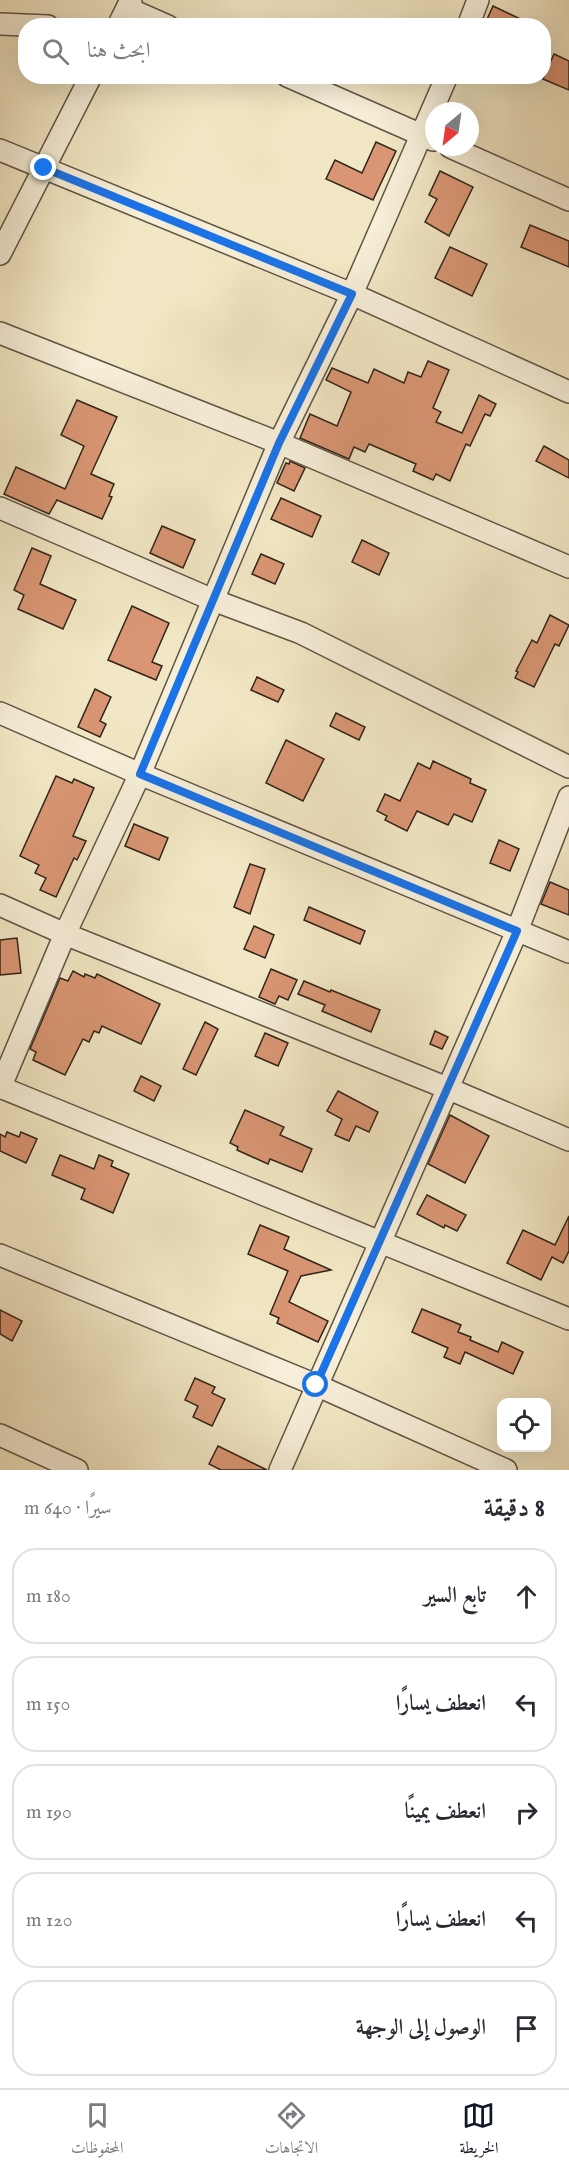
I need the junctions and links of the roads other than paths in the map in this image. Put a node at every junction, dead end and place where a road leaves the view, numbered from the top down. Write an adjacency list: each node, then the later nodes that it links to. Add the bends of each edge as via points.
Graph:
1 (478, 0): 4 (street)
2 (125, 11): 3 (street)
3 (145, 18)
4 (471, 18)
5 (0, 24): 6 (street)
6 (18, 25)
7 (87, 84): 15 (street)
8 (305, 84): 11 (street)
9 (445, 84): 10 (street)
10 (439, 102)
11 (425, 136)
12 (425, 143): 18 (street)
13 (0, 150): 15 (street)
14 (470, 156): 16 (street)
15 (44, 168): 17 (street); 18 (street)
16 (569, 200)
17 (0, 254)
18 (352, 294): 20 (street); 21 (street)
19 (0, 333): 21 (street)
20 (569, 392)
21 (279, 443): 23 (street); 24 (street)
22 (0, 508): 24 (street)
23 (569, 567)
24 (213, 600): 26 (street, via 301,633); 27 (street)
25 (0, 713): 27 (street)
26 (569, 767)
27 (140, 774): 30 (street); 31 (street)
28 (569, 797): 30 (street)
29 (0, 905): 31 (street)
30 (517, 931): 32 (street); 34 (street)
31 (65, 934): 33 (street); 34 (street)
32 (569, 952)
33 (0, 1087): 36 (street)
34 (447, 1088): 35 (street); 36 (street)
35 (569, 1140)
36 (380, 1241): 38 (street); 39 (street)
37 (0, 1255): 39 (street)
38 (569, 1318)
39 (316, 1385): 42 (street); 43 (street)
40 (0, 1435): 41 (street)
41 (77, 1470)
42 (280, 1470)
43 (506, 1470)

